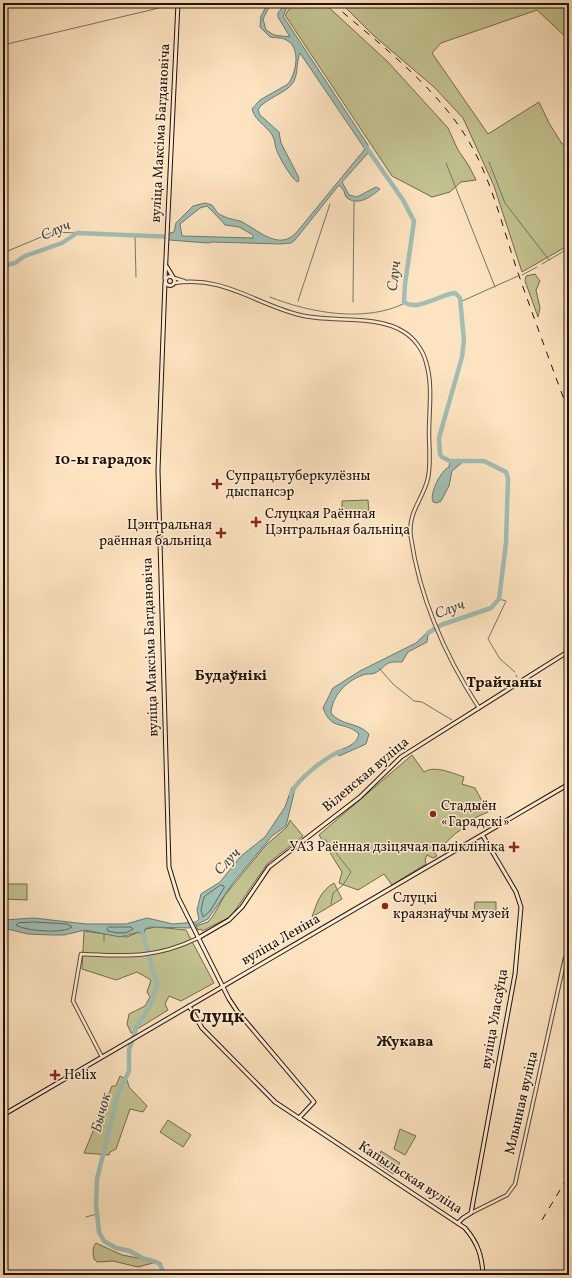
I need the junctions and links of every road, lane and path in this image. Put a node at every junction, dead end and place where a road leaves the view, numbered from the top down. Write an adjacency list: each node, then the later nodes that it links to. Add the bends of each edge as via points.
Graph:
1 (178, 3): 2 (main road, вуліца Максіма Багдановіча)
2 (166, 264): 3 (main road); 4 (main road, вуліца Максіма Багдановіча)
3 (173, 278): 4 (main road, via 169,276); 5 (street); 6 (main road)
4 (165, 280): 6 (main road); 7 (main road, вуліца Максіма Багдановіча)
5 (184, 282): 6 (street); 9 (street, via 232,289 300,315 386,324 402,330 416,343 424,356 428,372 429,465 426,486 413,514 410,531 431,617 464,685)
6 (172, 284): 7 (main road, вуліца Максіма Багдановіча)
7 (165, 296): 12 (main road, вуліца Максіма Багдановіча, via 158,470 169,867 175,889)
8 (569, 651): 9 (main road, Віленская вуліца)
9 (479, 708): 12 (main road, Віленская вуліца, via 401,757 360,797 269,867 242,907 229,920)
10 (569, 784): 11 (main road, вуліца Леніна)
11 (483, 836): 14 (main road, вуліца Леніна); 19 (main road, вуліца Уласаўца, via 516,892 521,907 515,974)
12 (198, 938): 14 (main road, вуліца Максіма Багдановіча); 16 (street, via 154,954 126,957 80,954 73,1001)
13 (569, 959): 19 (street, Млынная вуліца, via 565,958 515,1184 507,1195)
14 (222, 986): 15 (main road, вуліца Леніна); 18 (main road, via 237,1011 314,1102)
15 (189, 1006): 16 (main road, вуліца Леніна); 18 (main road, Капыльская вуліца, via 206,1032 270,1097)
16 (102, 1057): 17 (main road, вуліца Леніна)
17 (3, 1115)
18 (300, 1118): 20 (main road, Капыльская вуліца)
19 (471, 1213): 20 (main road, Млынная вуліца)
20 (458, 1223): 21 (main road, Капыльская вуліца, via 476,1242 482,1259)
21 (483, 1275)

